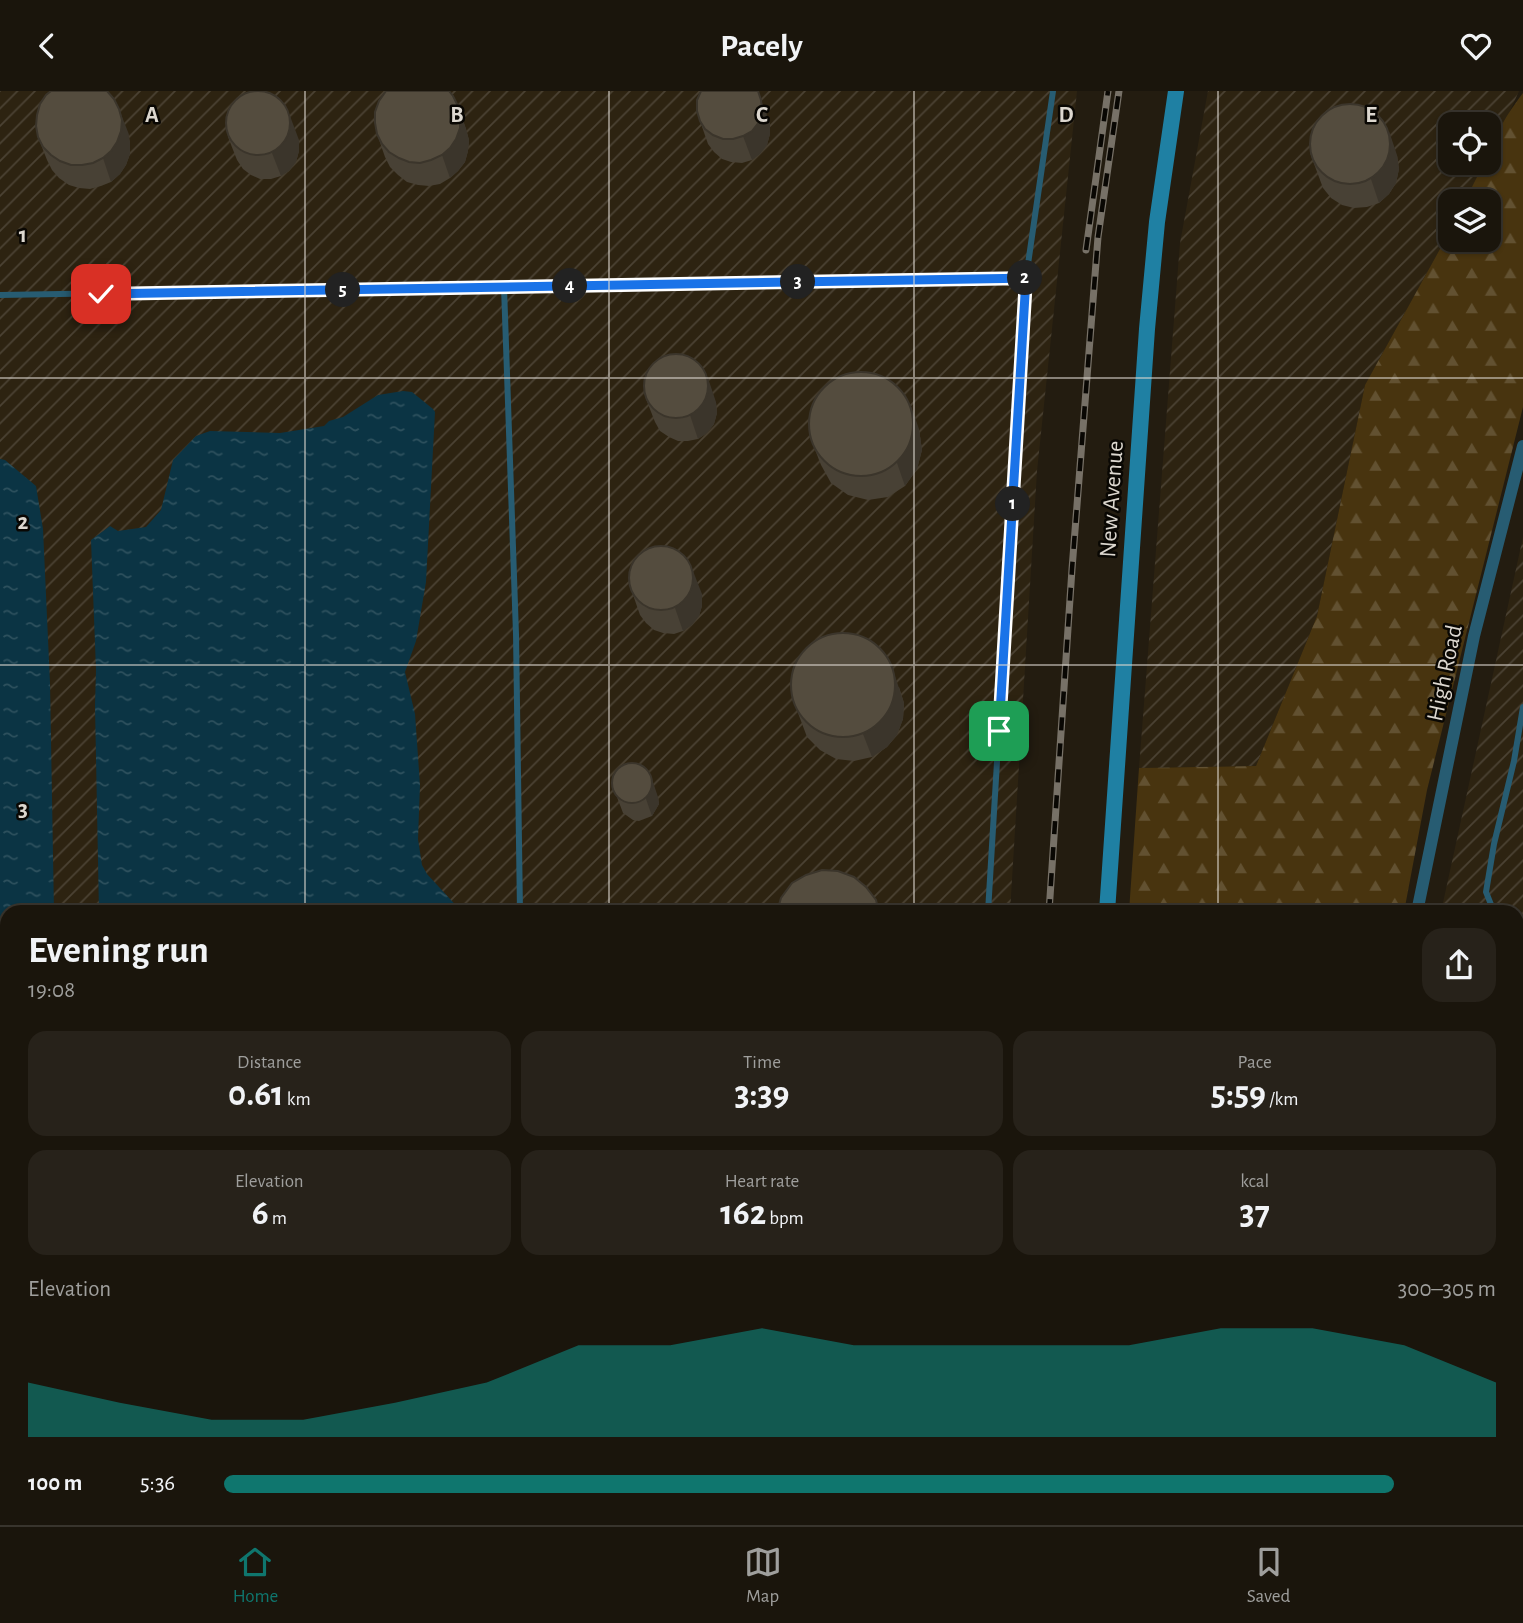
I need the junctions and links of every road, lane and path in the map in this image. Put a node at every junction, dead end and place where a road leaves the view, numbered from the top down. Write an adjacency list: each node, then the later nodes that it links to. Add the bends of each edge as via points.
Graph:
1 (1053, 91): 3 (lane)
2 (1176, 91): 10 (main road, New Avenue, via 1147,329)
3 (1026, 278): 4 (lane); 9 (lane)
4 (504, 287): 5 (lane); 8 (lane)
5 (0, 295)
6 (1523, 446): 11 (street, High Road, via 1474,636)
7 (1523, 707): 12 (lane, via 1486,892)
8 (520, 905)
9 (988, 905)
10 (1107, 905)
11 (1418, 905)
12 (1491, 905)

